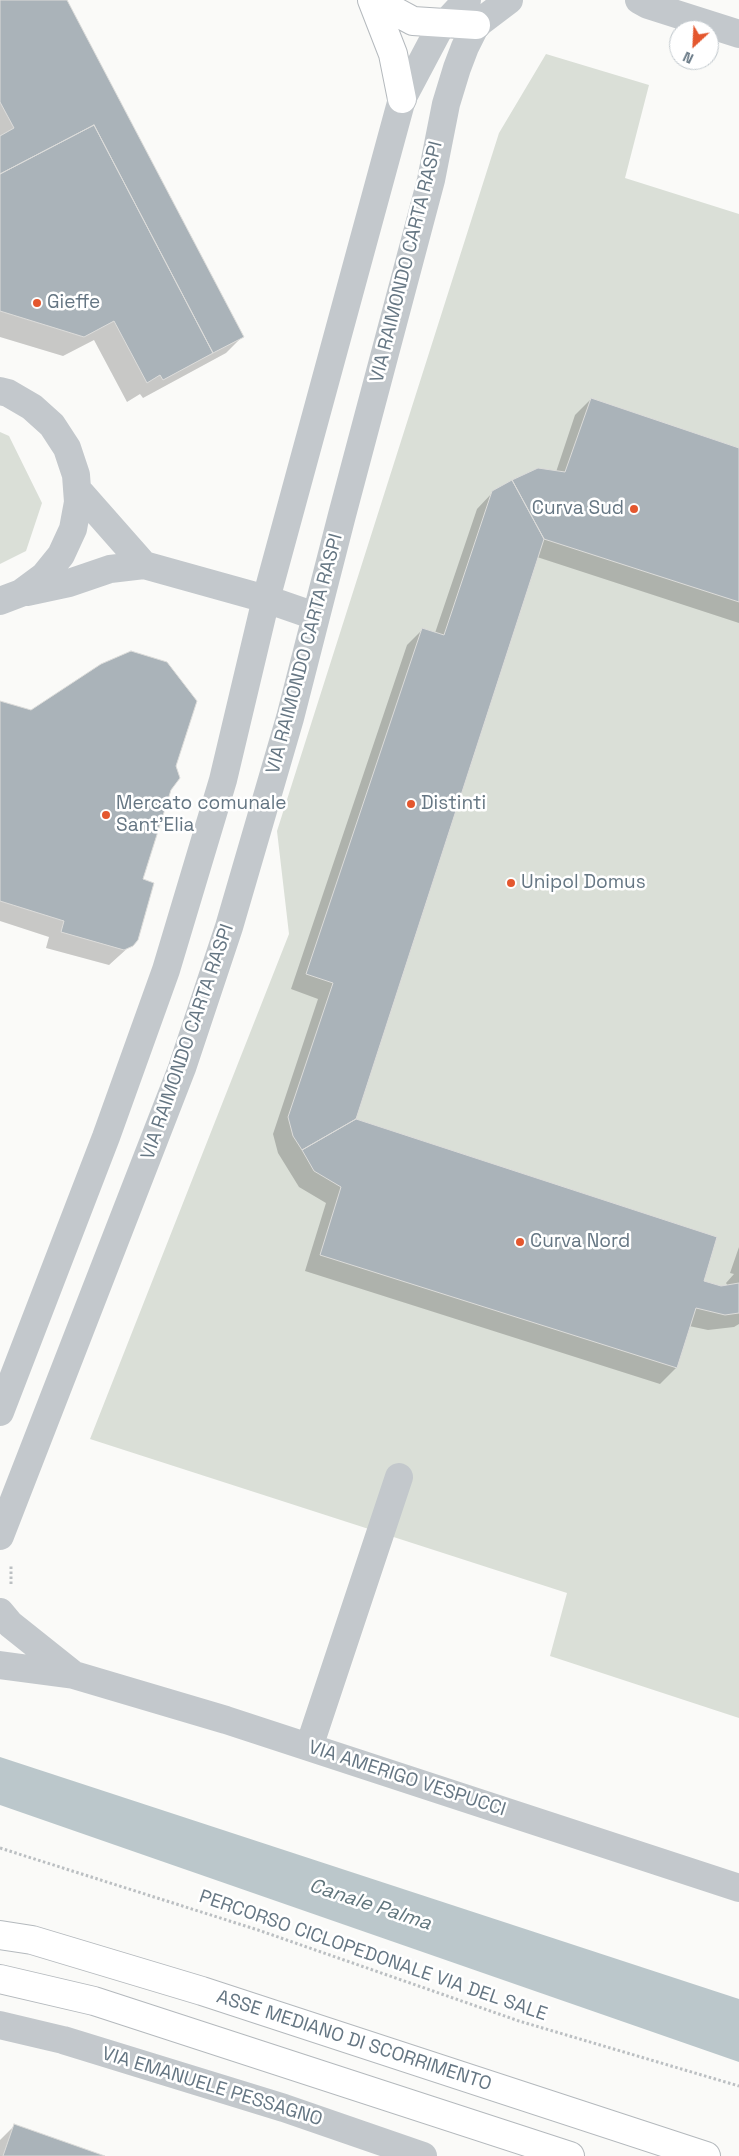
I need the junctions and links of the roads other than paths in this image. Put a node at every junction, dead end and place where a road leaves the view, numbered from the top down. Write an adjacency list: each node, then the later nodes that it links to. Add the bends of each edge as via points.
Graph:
1 (373, 0): 8 (highway, via 413,21); 12 (highway, via 393,54)
2 (468, 0): 8 (street)
3 (509, 0): 9 (street, VIA RAIMONDO CARTA RASPI)
4 (639, 0): 6 (street)
5 (681, 0): 7 (street)
6 (694, 20)
7 (698, 20)
8 (446, 22): 9 (highway); 12 (street)
9 (476, 25): 18 (street, VIA RAIMONDO CARTA RASPI, via 446,104 431,180)
10 (719, 28): 11 (street)
11 (739, 34)
12 (402, 99): 17 (street)
13 (0, 391): 14 (street, via 32,407 52,425 67,448)
14 (77, 489): 15 (street); 16 (street, via 73,529 61,554 44,576)
15 (144, 565): 16 (street, via 110,569); 17 (street)
16 (10, 597)
17 (266, 599): 18 (street); 19 (street, via 223,780 166,970 106,1137)
18 (315, 616): 21 (street, VIA RAIMONDO CARTA RASPI, via 290,718 229,927 182,1068)
19 (0, 1412)
20 (399, 1477): 25 (street)
21 (0, 1536)
22 (0, 1612): 24 (street, VIA AMERIGO VESPUCCI, via 10,1624)
23 (0, 1665): 24 (street, VIA AMERIGO VESPUCCI)
24 (74, 1674): 25 (street, VIA AMERIGO VESPUCCI)
25 (309, 1747): 26 (street, VIA AMERIGO VESPUCCI)
26 (739, 1888)
27 (0, 1935): 32 (highway, ASSE MEDIANO DI SCORRIMENTO, via 32,1940 202,1991)
28 (0, 1978): 31 (highway, via 94,2001)
29 (0, 2025): 30 (street, VIA EMANUELE PESSAGNO, via 63,2040 284,2108)
30 (423, 2156)
31 (570, 2156)
32 (706, 2156)

